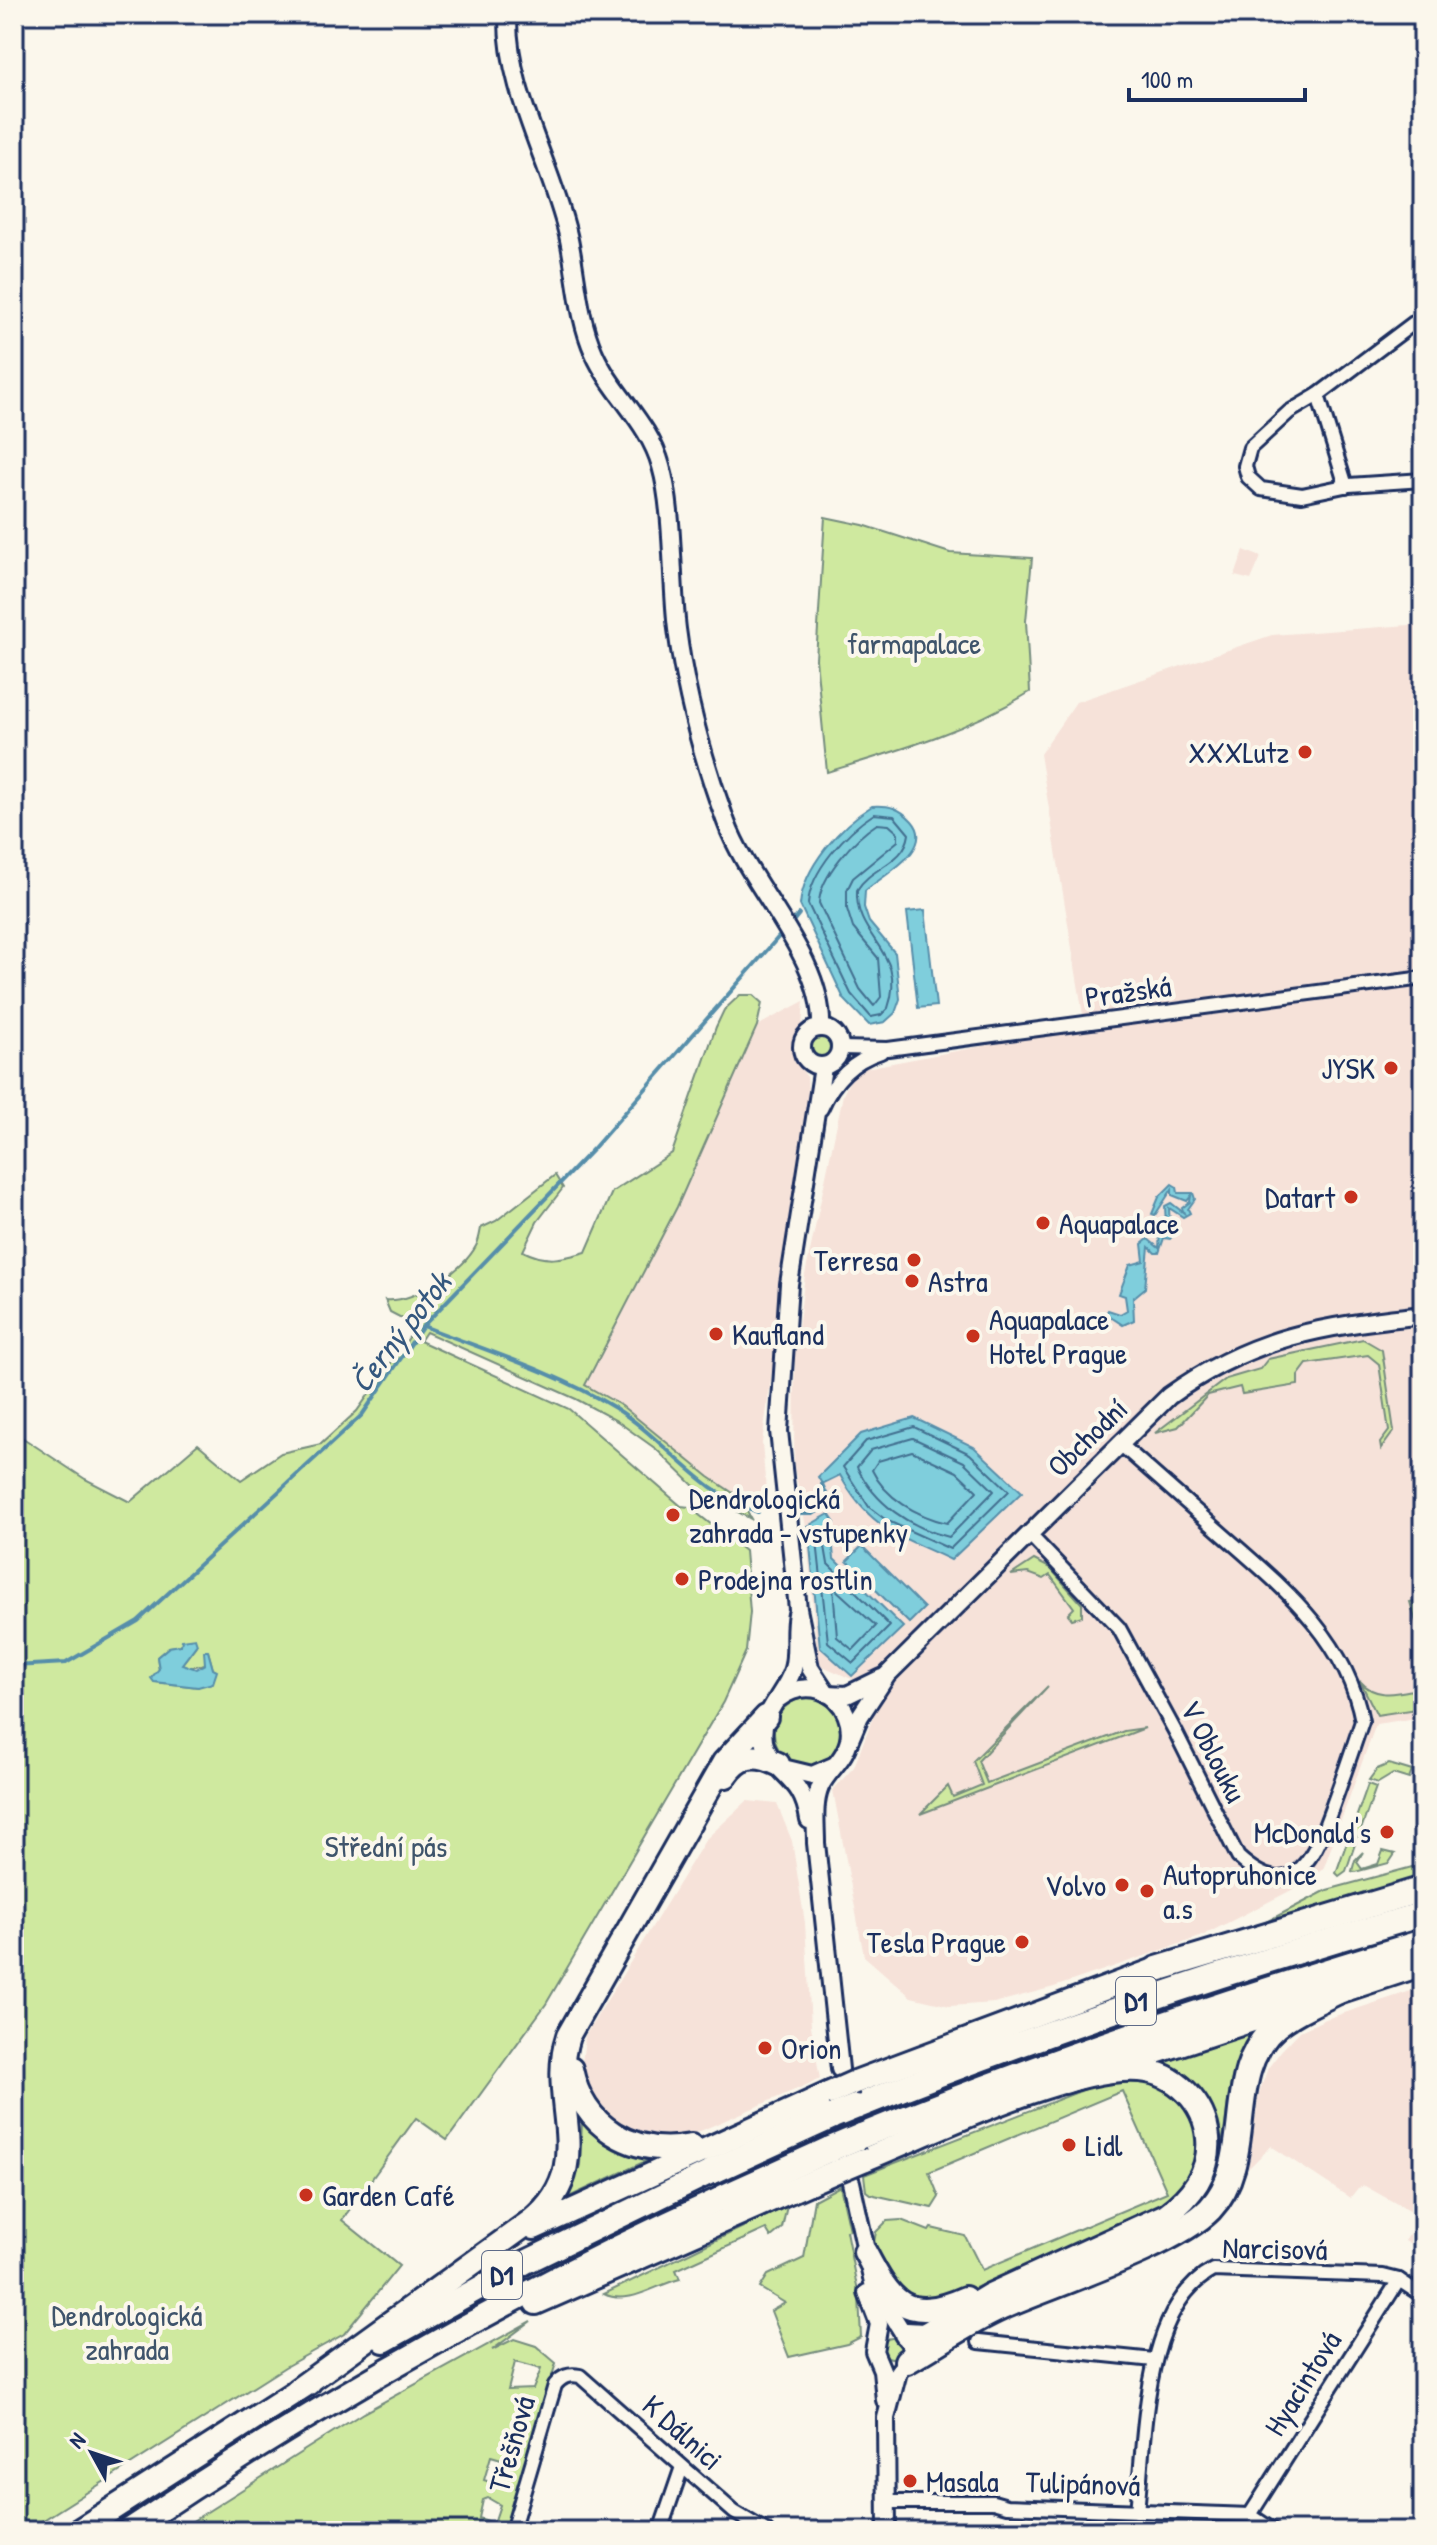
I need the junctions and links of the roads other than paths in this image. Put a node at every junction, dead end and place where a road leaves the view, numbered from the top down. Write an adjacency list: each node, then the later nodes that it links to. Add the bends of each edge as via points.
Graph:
1 (508, 14): 7 (street, via 513,66 568,234 588,337 604,372 647,432 662,470 677,631 722,810 754,880 813,982)
2 (1423, 316): 3 (street)
3 (1318, 395): 5 (street); 5 (street, via 1289,412 1250,448 1248,477 1261,489 1302,495)
4 (1423, 480): 5 (street)
5 (1346, 486)
6 (1423, 978): 9 (street, Pražská)
7 (821, 1028): 8 (street, via 836,1035); 10 (street, via 807,1034 801,1048 810,1064)
8 (840, 1048): 9 (street, Pražská); 10 (street, via 837,1058)
9 (888, 1049): 11 (street, via 842,1076)
10 (823, 1067): 11 (street)
11 (818, 1120): 15 (street, via 789,1284 779,1390 780,1461)
12 (1423, 1315): 13 (street, Obchodní, via 1280,1338 1220,1361 1169,1396)
13 (1119, 1443): 14 (street, Obchodní); 14 (street, V Oblouku, via 1289,1591 1328,1643 1358,1699 1362,1721 1317,1850 1302,1870 1271,1877 1253,1871 1238,1857 1119,1628)
14 (1028, 1533): 16 (street, Obchodní)
15 (798, 1609): 17 (street, via 810,1668); 18 (street, via 793,1667)
16 (887, 1675): 17 (street, Obchodní, via 847,1695); 19 (street, Obchodní)
17 (827, 1693): 18 (street, via 800,1689); 19 (street, via 847,1716)
18 (772, 1708): 21 (street, via 765,1743); 22 (highway, via 729,1754)
19 (849, 1742): 20 (street)
20 (836, 1763): 21 (street, via 812,1775); 23 (street, via 819,1789)
21 (780, 1765): 22 (highway, via 755,1757 737,1761); 23 (street, via 803,1793)
22 (695, 1819): 30 (highway)
23 (816, 1843): 31 (street)
24 (1423, 1889): 28 (highway)
25 (1423, 1914): 33 (highway, D1, via 1204,1978)
26 (1423, 1942): 35 (highway, D1, bridge, via 1117,2038 861,2136)
27 (1423, 1963): 29 (highway)
28 (1157, 1969): 31 (highway)
29 (1340, 1990): 32 (highway); 49 (highway, via 1289,2016 1259,2045 1245,2079 1230,2174 1223,2192 1202,2216 1164,2239 986,2314)
30 (576, 2020): 34 (highway, via 569,2058 576,2088 591,2115 616,2137 648,2148 672,2149); 40 (highway, via 562,2060 569,2142 562,2182 538,2215)
31 (847, 2076): 33 (highway, bridge)
32 (1064, 2081): 35 (highway, bridge, via 863,2160); 39 (highway, via 1130,2070 1166,2077 1194,2101 1208,2146 1198,2181 1175,2208)
33 (839, 2105): 34 (highway); 36 (highway, D1)
34 (755, 2125): 40 (highway, via 558,2216)
35 (834, 2160): 37 (highway, D1); 43 (highway, via 540,2302)
36 (713, 2171): 51 (highway, D1, via 528,2261)
37 (724, 2197): 43 (highway, D1)
38 (865, 2252): 39 (highway, via 892,2297 921,2310 941,2308); 44 (street, via 874,2287); 45 (street, via 851,2182 858,2260 879,2324)
39 (1051, 2265): 44 (highway, via 924,2335)
40 (447, 2279): 51 (highway)
41 (1399, 2280): 42 (street); 48 (street, Narcisová, via 1213,2270 1198,2278 1174,2311); 56 (street, Hyacintová)
42 (1423, 2296)
43 (474, 2323): 58 (highway, D1, via 324,2407)
44 (904, 2333): 45 (street, via 887,2330); 49 (street, via 912,2347)
45 (877, 2337): 47 (street, via 873,2347)
46 (979, 2342): 48 (street)
47 (878, 2360): 49 (street, via 893,2368); 52 (street, via 884,2376)
48 (1154, 2360): 55 (street, Narcisová)
49 (906, 2363): 52 (street, via 894,2383)
50 (566, 2376): 53 (street, K Dálnici, via 580,2376); 59 (street, Třešňová, via 555,2385)
51 (297, 2390): 57 (highway, D1)
52 (885, 2420): 54 (street)
53 (682, 2467): 60 (street); 61 (street, K Dálnici, via 734,2512)
54 (886, 2502): 55 (street, Tulipánová); 62 (street)
55 (1137, 2511): 56 (street, Tulipánová)
56 (1250, 2515): 63 (street)
57 (78, 2531)
58 (128, 2531)
59 (512, 2531)
60 (660, 2531)
61 (766, 2531)
62 (887, 2531)
63 (1274, 2531)

